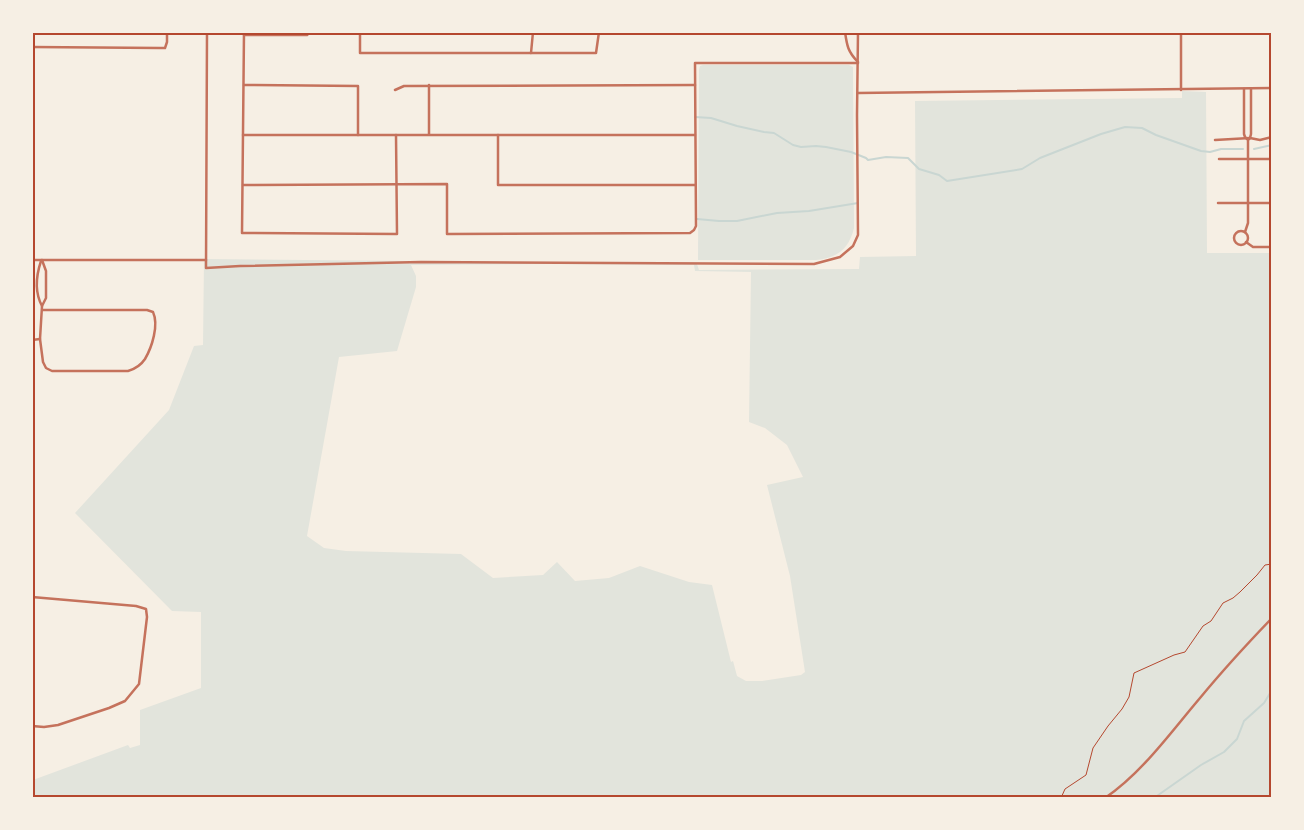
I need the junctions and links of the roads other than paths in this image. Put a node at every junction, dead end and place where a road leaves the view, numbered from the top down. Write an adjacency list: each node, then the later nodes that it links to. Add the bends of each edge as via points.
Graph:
1 (167, 32): 11 (street, via 165,48)
2 (207, 32): 46 (street)
3 (310, 32): 10 (street, via 307,35)
4 (360, 32): 12 (street, via 360,53)
5 (533, 32): 12 (street)
6 (599, 32): 12 (street, via 596,53)
7 (845, 32): 13 (street, via 850,54)
8 (858, 32): 13 (street)
9 (1181, 32): 21 (street)
10 (244, 33): 14 (street)
11 (32, 47)
12 (531, 53)
13 (858, 63): 15 (street, via 695,63); 22 (street)
14 (244, 85): 23 (street); 24 (street, via 358,86)
15 (695, 85): 16 (street); 28 (street)
16 (429, 86): 20 (street, via 404,86); 26 (street)
17 (1272, 88): 19 (street)
18 (1244, 89): 19 (street); 21 (street); 30 (street, via 1244,134)
19 (1251, 89): 30 (street, via 1251,134)
20 (395, 90)
21 (1181, 90): 22 (street)
22 (858, 94): 46 (street, via 858,234 853,246 840,257 814,264 421,262 206,268)
23 (243, 135): 24 (street); 36 (street)
24 (358, 135): 25 (street)
25 (396, 135): 26 (street); 35 (street)
26 (429, 135): 27 (street)
27 (498, 135): 28 (street); 37 (street, via 498,185)
28 (695, 135): 37 (street)
29 (1272, 137): 30 (street)
30 (1248, 139): 31 (street); 33 (street)
31 (1215, 140)
32 (1219, 159): 33 (street)
33 (1248, 159): 34 (street); 40 (street)
34 (1272, 159)
35 (396, 184): 36 (street); 36 (street, via 397,234 242,233); 37 (street, via 447,184 446,234 690,232 696,226)
36 (243, 185)
37 (696, 185)
38 (1218, 203): 40 (street)
39 (1272, 203): 40 (street)
40 (1248, 204): 41 (street)
41 (1245, 232): 42 (street); 42 (street, via 1237,232 1234,241 1239,245)
42 (1246, 242): 43 (street, via 1253,247)
43 (1272, 247)
44 (32, 260): 45 (street)
45 (42, 260): 46 (street); 47 (street, via 38,271 38,298); 47 (street, via 46,271 46,298)
46 (206, 260)
47 (42, 308): 48 (street); 48 (street, via 147,310 156,317 155,333 144,360 128,371 52,371 43,362)
48 (40, 339): 49 (street)
49 (33, 340)
50 (32, 597): 52 (street, via 136,606 146,609 147,617 139,684 125,701 58,725)
51 (1272, 618): 53 (street, via 1136,772)
52 (32, 726)
53 (1105, 798)

